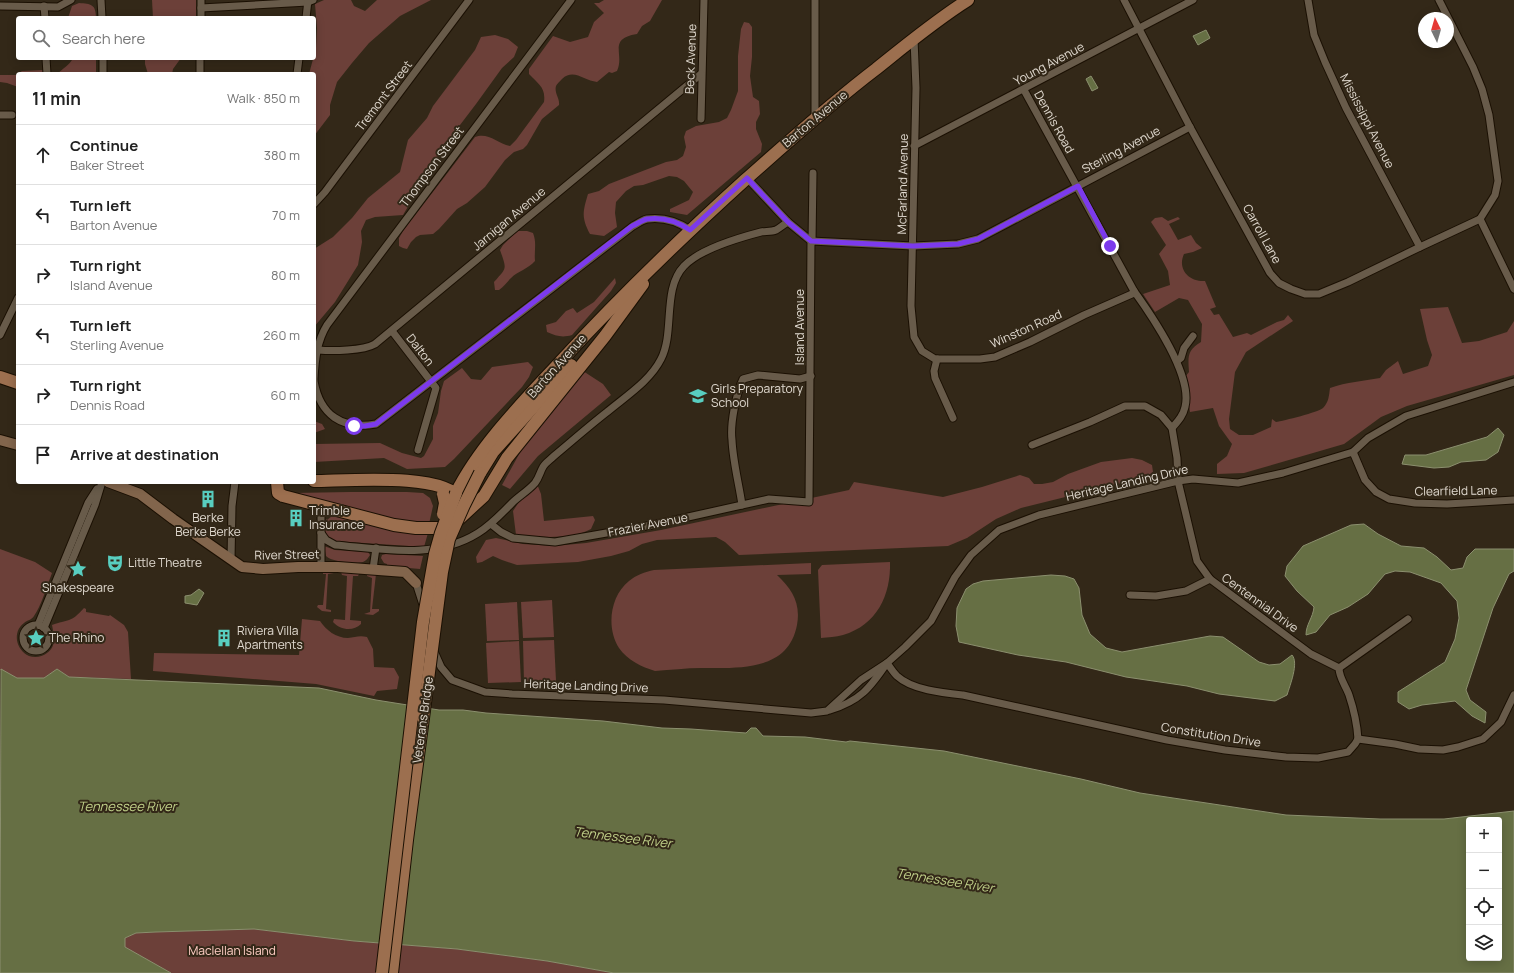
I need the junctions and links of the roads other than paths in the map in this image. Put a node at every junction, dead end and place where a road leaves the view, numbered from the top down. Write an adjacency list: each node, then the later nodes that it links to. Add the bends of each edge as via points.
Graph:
1 (71, 0): 15 (street, via 58,7)
2 (101, 0): 17 (street)
3 (469, 0): 41 (street, Tremont Street)
4 (571, 0): 56 (street, Thompson Street, via 327,325)
5 (704, 0): 30 (street, Beck Avenue)
6 (815, 0): 35 (street)
7 (968, 0): 21 (main road, Barton Avenue)
8 (1124, 0): 20 (street, Carroll Lane)
9 (1193, 0): 20 (street, Young Avenue)
10 (1308, 0): 47 (street, Mississippi Avenue, via 1314,34 1325,62 1346,108)
11 (1439, 0): 42 (street, via 1473,67 1490,115 1498,181 1495,195)
12 (310, 1): 13 (street); 19 (street)
13 (201, 4): 18 (street)
14 (0, 6): 15 (street)
15 (44, 6): 16 (street)
16 (45, 16)
17 (102, 16)
18 (201, 16)
19 (306, 16)
20 (1140, 28): 31 (street, Young Avenue); 36 (street, Carroll Lane)
21 (914, 39): 35 (main road, Barton Avenue); 37 (street, McFarland Avenue)
22 (46, 60): 26 (street)
23 (102, 60): 27 (street)
24 (200, 60): 28 (street)
25 (300, 60): 29 (street)
26 (47, 72)
27 (103, 72)
28 (200, 72)
29 (297, 72)
30 (701, 74): 34 (street, Beck Avenue); 53 (street, Jarnigan Avenue)
31 (1024, 90): 37 (street, Young Avenue); 40 (street, Dennis Road)
32 (0, 115): 33 (street)
33 (12, 115)
34 (701, 118)
35 (815, 118): 39 (main road, Barton Avenue)
36 (1190, 127): 40 (street, Sterling Avenue); 47 (street, Carroll Lane, via 1270,273 1279,283 1305,294 1319,294)
37 (914, 146): 46 (street, McFarland Avenue)
38 (813, 173): 45 (street, Island Avenue)
39 (747, 178): 43 (street); 44 (main road, Barton Avenue)
40 (1078, 186): 46 (street, Sterling Avenue, via 978,239 958,244); 51 (street, Dennis Road)
41 (316, 202)
42 (1480, 219): 47 (street, Carroll Lane); 50 (street)
43 (788, 222): 45 (street); 88 (street, via 776,230 727,241 695,257 684,266 672,290 666,346 661,359 650,374 637,388 548,462 534,483)
44 (690, 230): 48 (main road, Barton Avenue); 63 (street, via 666,219 646,219 632,226)
45 (812, 241): 46 (street, Sterling Avenue); 61 (street, Island Avenue)
46 (913, 246): 57 (street, McFarland Avenue, via 911,306 914,337)
47 (1420, 247)
48 (670, 249): 49 (main road, Barton Avenue); 82 (main road, Barton Avenue, via 604,314 526,400 485,448)
49 (645, 282): 74 (main road, Barton Avenue, via 511,431); 87 (main road, via 507,458 484,496 459,519 441,528 416,528)
50 (1514, 289)
51 (1134, 291): 58 (street, Winston Road, via 995,357); 59 (street, Dennis Road)
52 (16, 302): 54 (street)
53 (392, 331): 56 (street, Jarnigan Avenue, via 371,347); 63 (street, Dalton)
54 (0, 336)
55 (1193, 336): 59 (street, via 1184,348 1181,358)
56 (318, 350): 60 (street, Thompson Street)
57 (922, 351): 58 (street, Winston Road)
58 (937, 359): 67 (street, via 935,378)
59 (1177, 360): 68 (street, Dennis Road, via 1185,387 1186,406 1181,418)
60 (316, 365)
61 (811, 376): 84 (street, Island Avenue); 86 (street, via 800,379 758,375 743,379 738,389 731,439)
62 (0, 377): 64 (main road)
63 (431, 381): 66 (street, via 376,424 365,426 354,426 339,421 325,409); 72 (street, Dalton, via 436,388)
64 (16, 382)
65 (1514, 382): 73 (street, Heritage Landing Drive, via 1406,416 1368,438)
66 (316, 394)
67 (953, 418)
68 (1172, 428): 71 (street, via 1161,415 1145,406 1126,406); 77 (street, Centennial Drive)
69 (0, 440): 70 (street)
70 (16, 444)
71 (1032, 445)
72 (418, 450)
73 (1353, 452): 77 (street, Heritage Landing Drive, via 1284,473 1238,483 1194,479); 83 (street, Clearfield Lane, via 1365,480 1376,492 1389,499 1447,504)
74 (480, 473): 85 (main road, Veterans Bridge, bridge)
75 (316, 481): 76 (main road)
76 (418, 481): 82 (main road, via 437,484); 98 (main road, bridge, via 435,487 443,494 445,503 429,562)
77 (1178, 481): 94 (street, Centennial Drive, via 1197,561); 100 (street, Heritage Landing Drive, via 1039,515 999,530 971,555 955,577 931,621)
78 (100, 484): 99 (street, via 95,505)
79 (113, 484): 91 (street, River Street, via 140,494)
80 (235, 484): 91 (street)
81 (277, 484): 87 (main road, via 278,493 283,496)
82 (456, 493): 85 (main road); 98 (main road, Veterans Bridge, bridge, via 435,554)
83 (1514, 500)
84 (809, 502): 86 (street, Frazier Avenue, via 769,499)
85 (464, 505): 106 (main road, Veterans Bridge, bridge, via 449,539 442,572)
86 (742, 505): 88 (street, Frazier Avenue, via 652,525 555,542 513,538)
87 (321, 507): 89 (street)
88 (491, 524): 90 (street, via 463,541 447,547 430,550)
89 (321, 533): 90 (street, via 334,545); 92 (street)
90 (376, 548): 93 (street)
91 (231, 560): 92 (street, River Street, via 251,569)
92 (321, 567): 93 (street, River Street)
93 (373, 569): 95 (street, River Street, via 405,572)
94 (1210, 579): 96 (street, via 1186,591 1156,596); 101 (street, Centennial Drive, via 1311,654)
95 (416, 583): 103 (street, Heritage Landing Drive, via 425,612 430,643 441,667 452,680 485,692 664,700 812,713)
96 (1130, 595)
97 (1408, 619): 101 (street)
98 (423, 622): 105 (main road, Veterans Bridge, bridge)
99 (41, 627)
100 (887, 663): 103 (street, Heritage Landing Drive, via 861,680); 103 (street, Heritage Landing Drive, via 860,696); 104 (street, Constitution Drive, via 897,676 910,685 1210,747 1286,757 1318,758 1348,752)
101 (1339, 668): 104 (street, via 1357,720)
102 (1514, 695): 104 (street, via 1501,722 1483,739 1458,747 1443,750 1419,749)
103 (827, 711)
104 (1358, 739)
105 (382, 973)
106 (392, 973)

